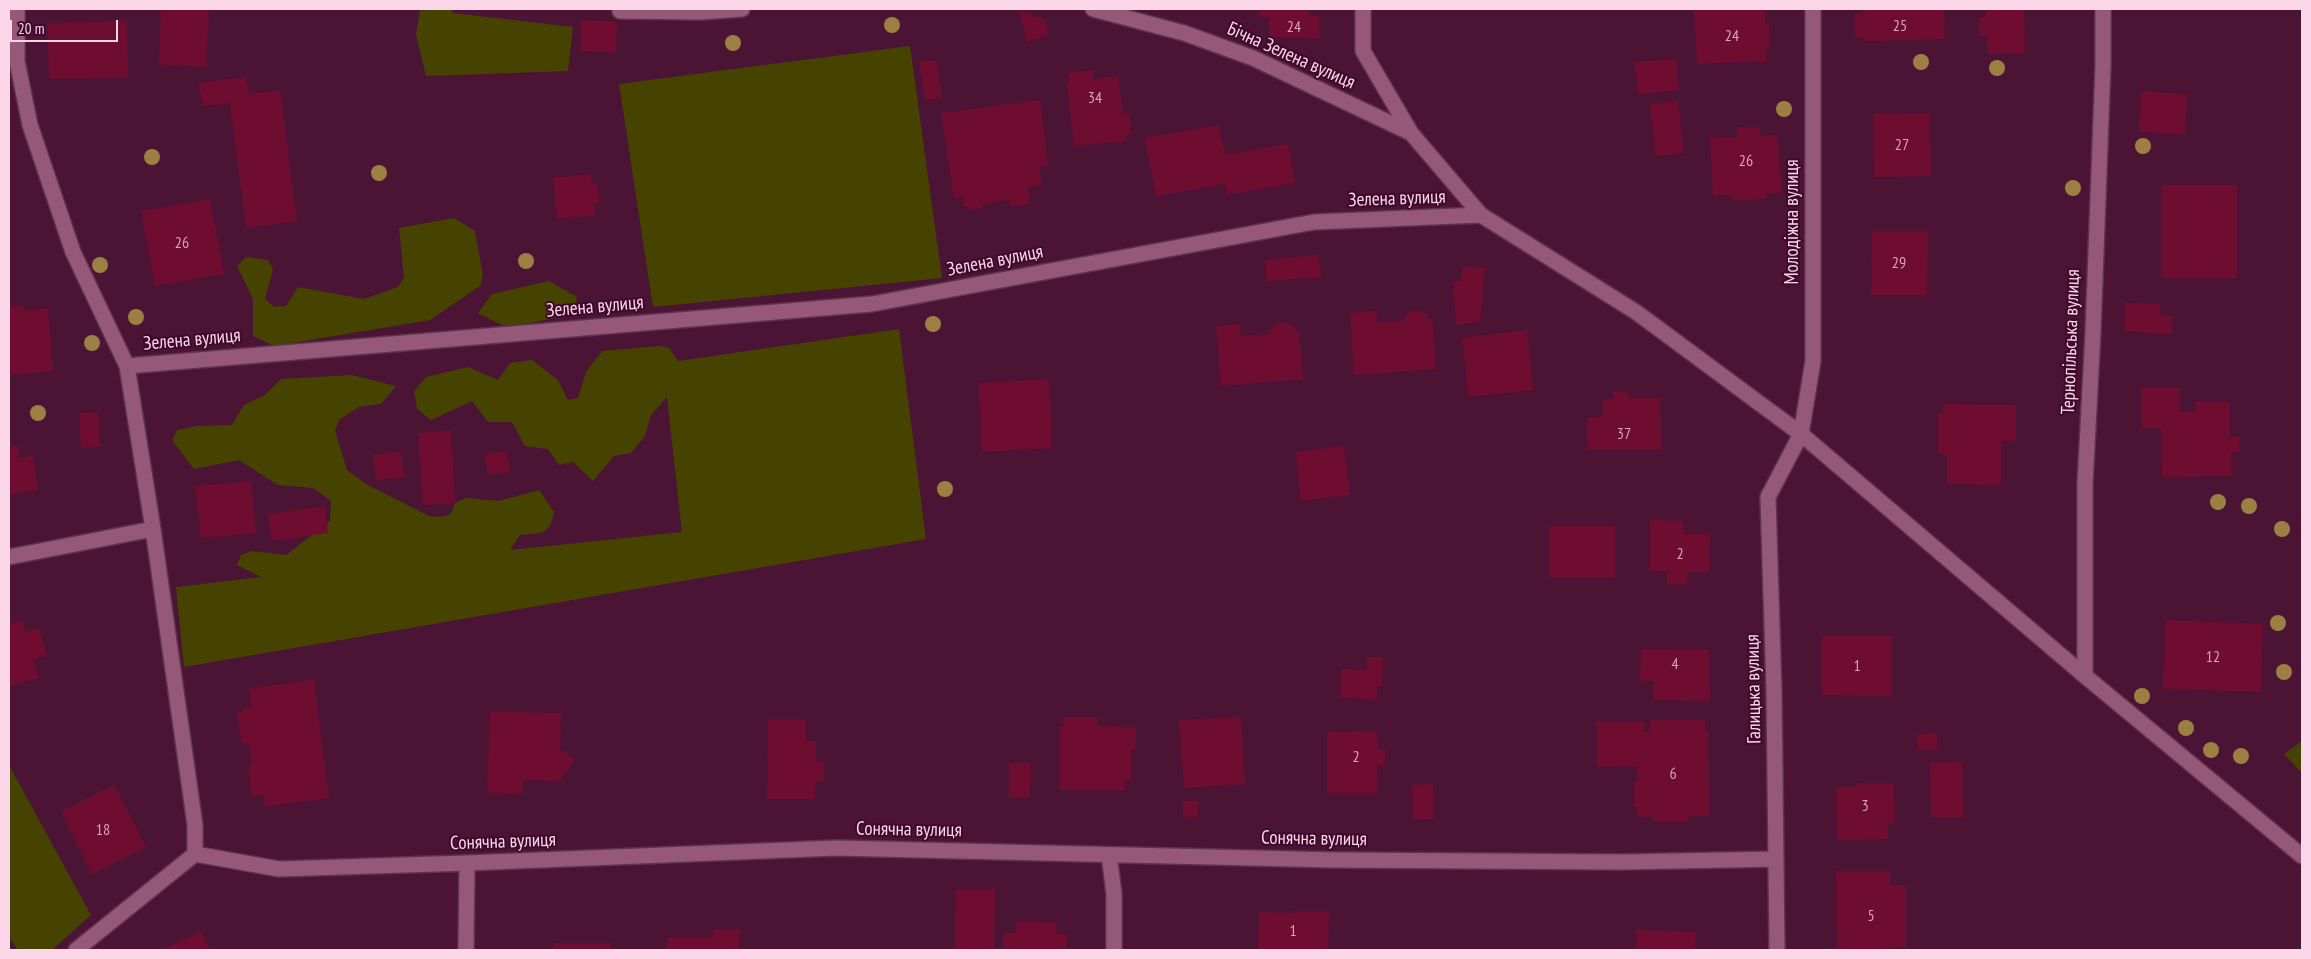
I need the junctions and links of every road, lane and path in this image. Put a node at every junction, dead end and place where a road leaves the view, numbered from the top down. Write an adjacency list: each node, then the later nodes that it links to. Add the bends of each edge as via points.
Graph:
1 (17, 9): 10 (street, Зелена вулиця, via 17,61 30,125 73,252)
2 (742, 9): 7 (street)
3 (1094, 9): 8 (street, Бічна Зелена вулиця, via 1184,33 1253,58)
4 (1363, 9): 8 (street, via 1363,51)
5 (1813, 9): 11 (street, Молодіжна вулиця, via 1813,360)
6 (2103, 9): 14 (street, Тернопільська вулиця, via 2093,332 2084,484)
7 (620, 11)
8 (1411, 133): 9 (street)
9 (1481, 216): 10 (street, Зелена вулиця, via 1314,222 872,304); 11 (street, via 1636,312)
10 (127, 366): 12 (street, Зелена вулиця)
11 (1802, 434): 14 (street); 18 (street, Галицька вулиця, via 1768,497)
12 (153, 528): 13 (street); 15 (street, Зелена вулиця, via 195,825)
13 (9, 557)
14 (2085, 676): 17 (street)
15 (195, 854): 19 (street, Сонячна вулиця, via 279,869); 20 (street)
16 (1109, 855): 18 (street, Сонячна вулиця, via 1622,862); 19 (street, Сонячна вулиця, via 836,848); 22 (street, via 1114,894)
17 (2302, 856)
18 (1776, 859): 23 (street, Галицька вулиця)
19 (467, 863): 21 (street)
20 (76, 950)
21 (466, 950)
22 (1114, 950)
23 (1777, 950)

